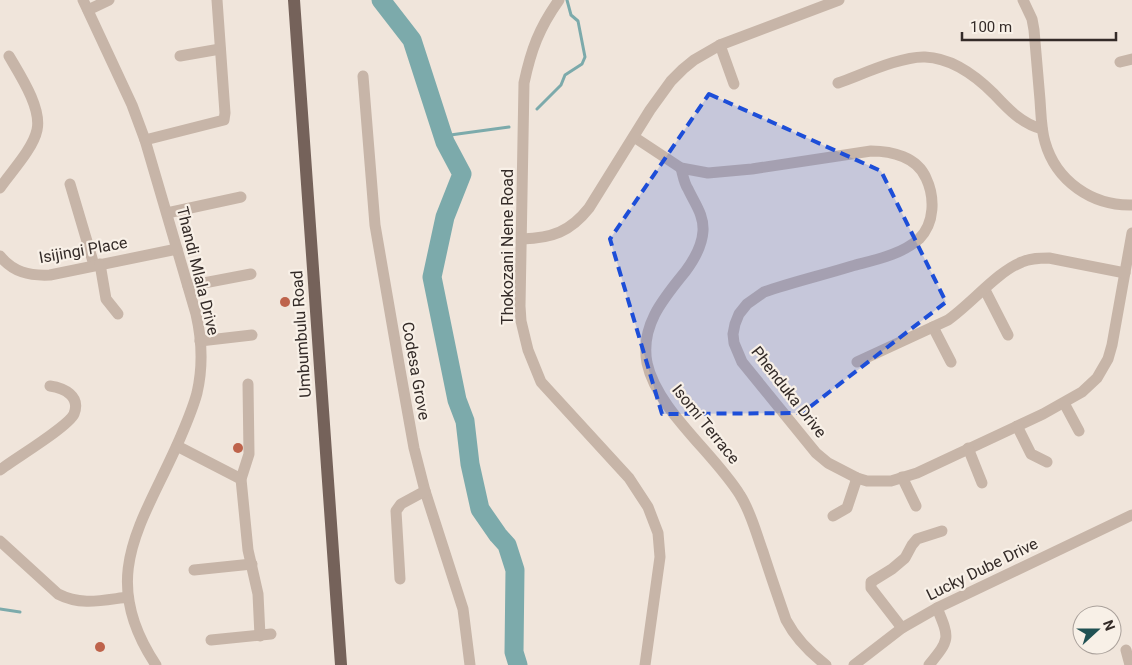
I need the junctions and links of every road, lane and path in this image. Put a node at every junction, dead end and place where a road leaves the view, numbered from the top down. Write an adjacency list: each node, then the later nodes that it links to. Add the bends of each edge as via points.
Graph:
1 (109, 0): 7 (street)
2 (217, 0): 9 (street)
3 (294, 0): 68 (main road, Umbumbulu Road)
4 (559, 0): 25 (street, Thokozani Nene Road, via 539,31 524,83)
5 (839, 0): 8 (street)
6 (1023, 0): 15 (street, via 1034,30)
7 (86, 5): 17 (street, Thandi Mlala Drive)
8 (720, 45): 14 (street); 16 (street, via 694,60 671,81)
9 (220, 49): 11 (street); 17 (street, via 224,120)
10 (10, 56): 20 (street, via 32,99 38,128 31,144)
11 (180, 56)
12 (363, 76): 53 (street, Codesa Grove, via 375,225 414,448)
13 (838, 83): 15 (street, via 903,60 927,56 970,73 1019,118)
14 (734, 84)
15 (1042, 129): 22 (street, via 1048,153 1063,176 1076,188 1093,198)
16 (634, 137): 18 (street, Phenduka Drive); 25 (street, via 580,220 553,235)
17 (146, 140): 23 (street, Thandi Mlala Drive)
18 (681, 168): 50 (street, Phenduka Drive, via 723,173 882,151 911,161 926,176 933,209 926,229 911,245 885,257 764,292 746,304 735,324 733,334 737,352 752,376 816,453 839,471); 71 (street, Isomi Terrace, via 702,216 702,242 651,322 645,351 651,375 662,398 740,495 786,620 803,646)
19 (70, 184): 28 (street)
20 (0, 188)
21 (241, 198): 23 (street)
22 (1132, 204)
23 (167, 213): 26 (street, Thandi Mlala Drive)
24 (1132, 232): 29 (street, Phenduka Drive)
25 (522, 239): 70 (street, Thokozani Nene Road, via 521,321 536,371 551,394 629,478 655,521 660,557)
26 (177, 249): 28 (street, Isijingi Place); 31 (street, Thandi Mlala Drive)
27 (0, 256): 28 (street, Isijingi Place, via 14,268 29,274 50,274)
28 (97, 265): 33 (street, via 106,300)
29 (1126, 273): 32 (street, via 1038,258 1006,270); 42 (street, Phenduka Drive, via 1108,359 1097,378)
30 (251, 274): 31 (street)
31 (188, 286): 37 (street, Thandi Mlala Drive)
32 (984, 290): 34 (street, via 959,312); 36 (street)
33 (118, 314)
34 (932, 328): 38 (street); 39 (street)
35 (252, 335): 37 (street)
36 (1008, 335)
37 (200, 342): 45 (street, Thandi Mlala Drive, via 197,392)
38 (856, 362)
39 (951, 362)
40 (248, 384): 51 (street, via 249,454)
41 (50, 386): 48 (street, via 69,393 74,402 74,414 56,431)
42 (1064, 403): 43 (street, Phenduka Drive); 44 (street)
43 (1017, 426): 46 (street, Phenduka Drive); 47 (street, via 1031,454)
44 (1079, 431)
45 (177, 446): 51 (street); 62 (street, Thandi Mlala Drive, via 133,542 128,568)
46 (968, 448): 49 (street, Phenduka Drive); 52 (street)
47 (1047, 462)
48 (0, 470)
49 (902, 477): 50 (street, Phenduka Drive, via 879,481); 54 (street)
50 (857, 478): 56 (street, via 848,508)
51 (241, 479): 59 (street, via 246,538)
52 (982, 483)
53 (425, 491): 61 (street, via 401,504 396,511); 69 (street, Codesa Grove, via 463,609)
54 (916, 506)
55 (1132, 515): 63 (street, Lucky Dube Drive)
56 (833, 516)
57 (942, 531): 64 (street, via 917,539 905,558 870,582 872,590)
58 (0, 541): 62 (street, via 58,594 68,599 77,602)
59 (252, 564): 60 (street); 65 (street, via 266,635)
60 (194, 570)
61 (400, 579)
62 (128, 597): 67 (street, Thandi Mlala Drive, via 138,636)
63 (937, 608): 64 (street, Lucky Dube Drive); 73 (street, via 946,641)
64 (902, 628): 72 (street, Lucky Dube Drive)
65 (210, 640)
66 (1126, 650): 74 (street)
67 (156, 665)
68 (341, 665)
69 (470, 665)
70 (644, 665)
71 (826, 665)
72 (854, 665)
73 (929, 665)
74 (1130, 665)

